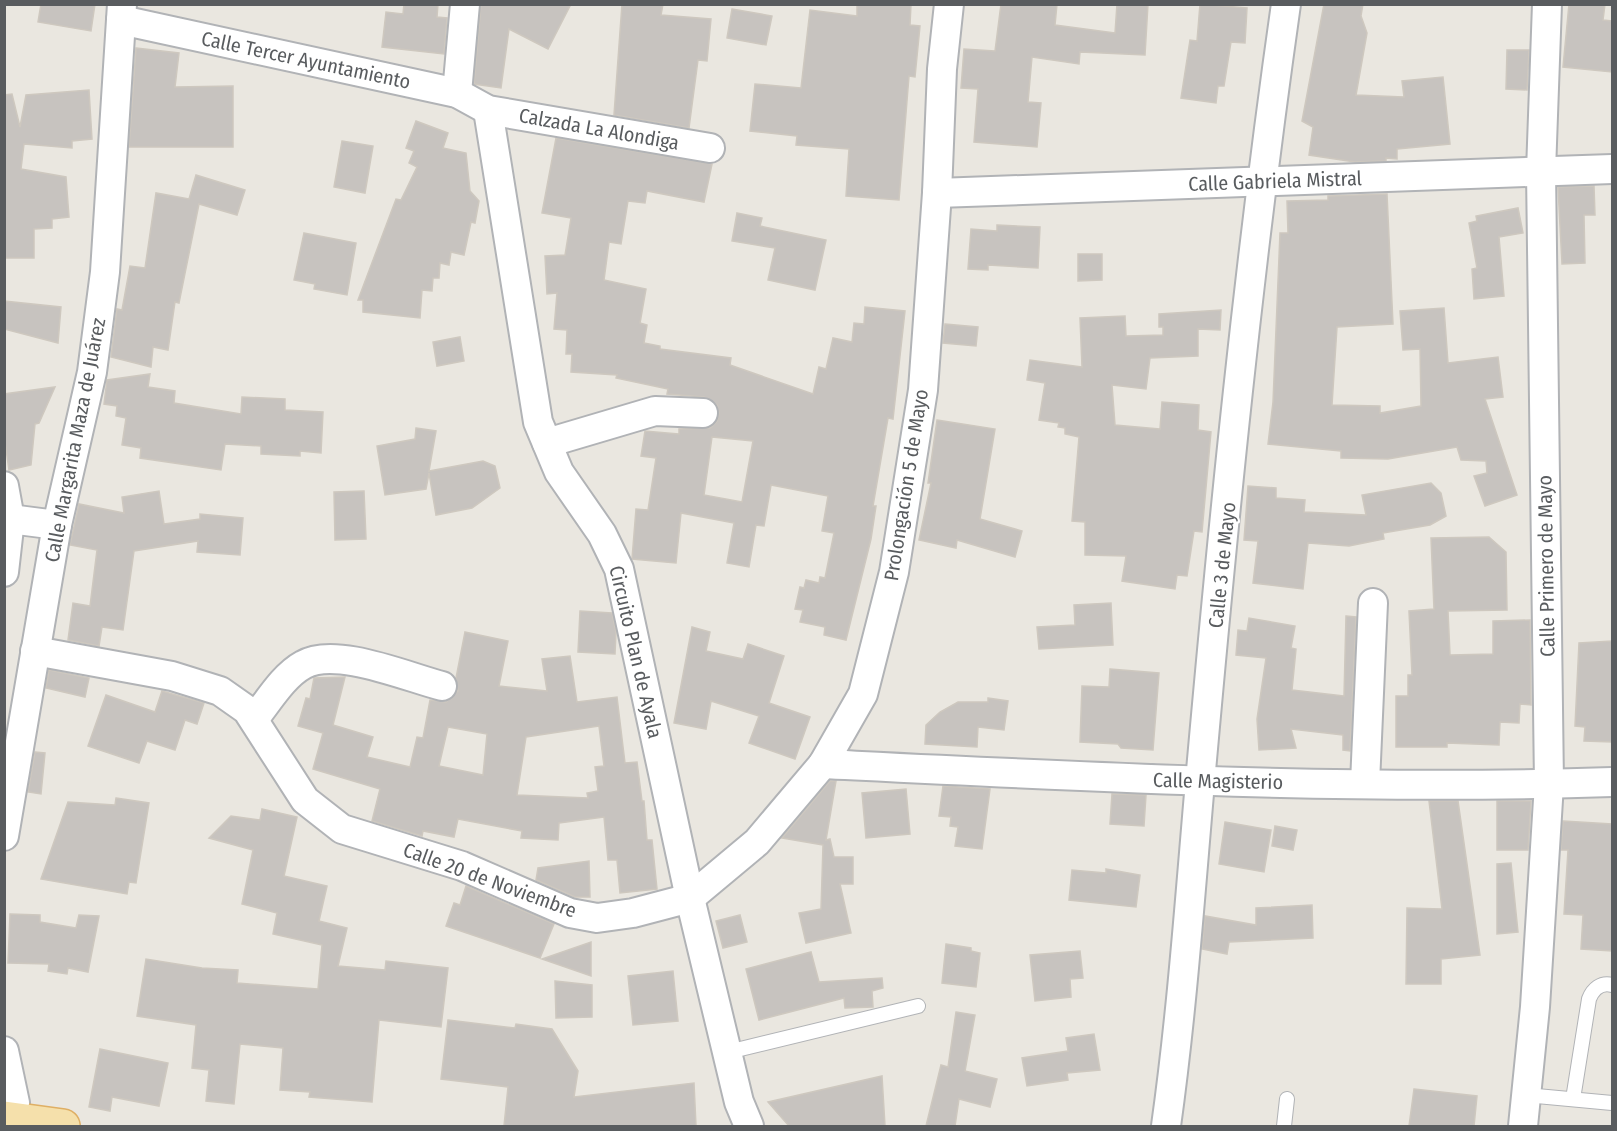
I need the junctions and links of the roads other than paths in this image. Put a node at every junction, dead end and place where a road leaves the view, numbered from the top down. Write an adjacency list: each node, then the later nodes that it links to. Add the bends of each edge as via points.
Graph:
1 (465, 4): 6 (street)
2 (949, 4): 12 (street, Prolongación 5 de Mayo)
3 (1286, 4): 11 (street, Calle 3 de Mayo)
4 (1547, 4): 10 (street, Calle Primero de Mayo)
5 (121, 12): 6 (street, Calle Tercer Ayuntamiento); 17 (street, Calle Margarita Maza de Juárez, via 105,272 92,372)
6 (457, 93): 7 (street, Calle Tercer Ayuntamiento)
7 (488, 110): 8 (street, Calzada La Alondiga); 14 (street, Circuito Plan de Ayala, via 538,422)
8 (710, 148)
9 (1612, 169): 10 (street, Calle Gabriela Mistral)
10 (1541, 171): 11 (street, Calle Gabriela Mistral); 27 (street, Calle Primero de Mayo)
11 (1261, 181): 12 (street, Calle Gabriela Mistral); 24 (street, Calle 3 de Mayo)
12 (937, 193): 23 (street, Prolongación 5 de Mayo, via 923,390 894,572 863,694)
13 (703, 413): 14 (street, via 655,411)
14 (547, 443): 29 (street, Circuito Plan de Ayala, via 559,472 602,534 619,569)
15 (4, 486): 16 (street)
16 (10, 519): 17 (street); 18 (street)
17 (57, 525): 20 (street, Calle Margarita Maza de Juárez)
18 (4, 572)
19 (1373, 603): 26 (street)
20 (35, 651): 22 (street, Calle 20 de Noviembre, via 172,676 220,691 247,710); 28 (street, Calle Margarita Maza de Juárez)
21 (442, 686): 22 (street, via 340,658 320,659 303,665 288,678)
22 (254, 720): 29 (street, Calle 20 de Noviembre, via 305,800 342,829 462,866 570,913 597,918)
23 (823, 764): 24 (street, Calle Magisterio); 29 (street, Prolongación 5 de Mayo, via 757,842)
24 (1200, 782): 26 (street, Calle Magisterio); 41 (street, Calle 3 de Mayo, via 1188,940)
25 (1612, 782): 27 (street, Calle Magisterio)
26 (1365, 783): 27 (street, Calle Magisterio)
27 (1549, 784): 34 (street, Calle Primero de Mayo)
28 (4, 836)
29 (690, 898): 33 (street, Circuito Plan de Ayala)
30 (1612, 985): 36 (lane, via 1600,986 1589,999)
31 (918, 1006): 33 (lane)
32 (4, 1052): 38 (street)
33 (728, 1052): 39 (street, Circuito Plan de Ayala)
34 (1526, 1095): 36 (lane); 43 (street, Calle Primero de Mayo)
35 (1287, 1099): 42 (lane)
36 (1573, 1099): 37 (lane)
37 (1612, 1103)
38 (10, 1110): 40 (main road)
39 (742, 1118)
40 (63, 1126)
41 (1167, 1126)
42 (1284, 1126)
43 (1523, 1126)

